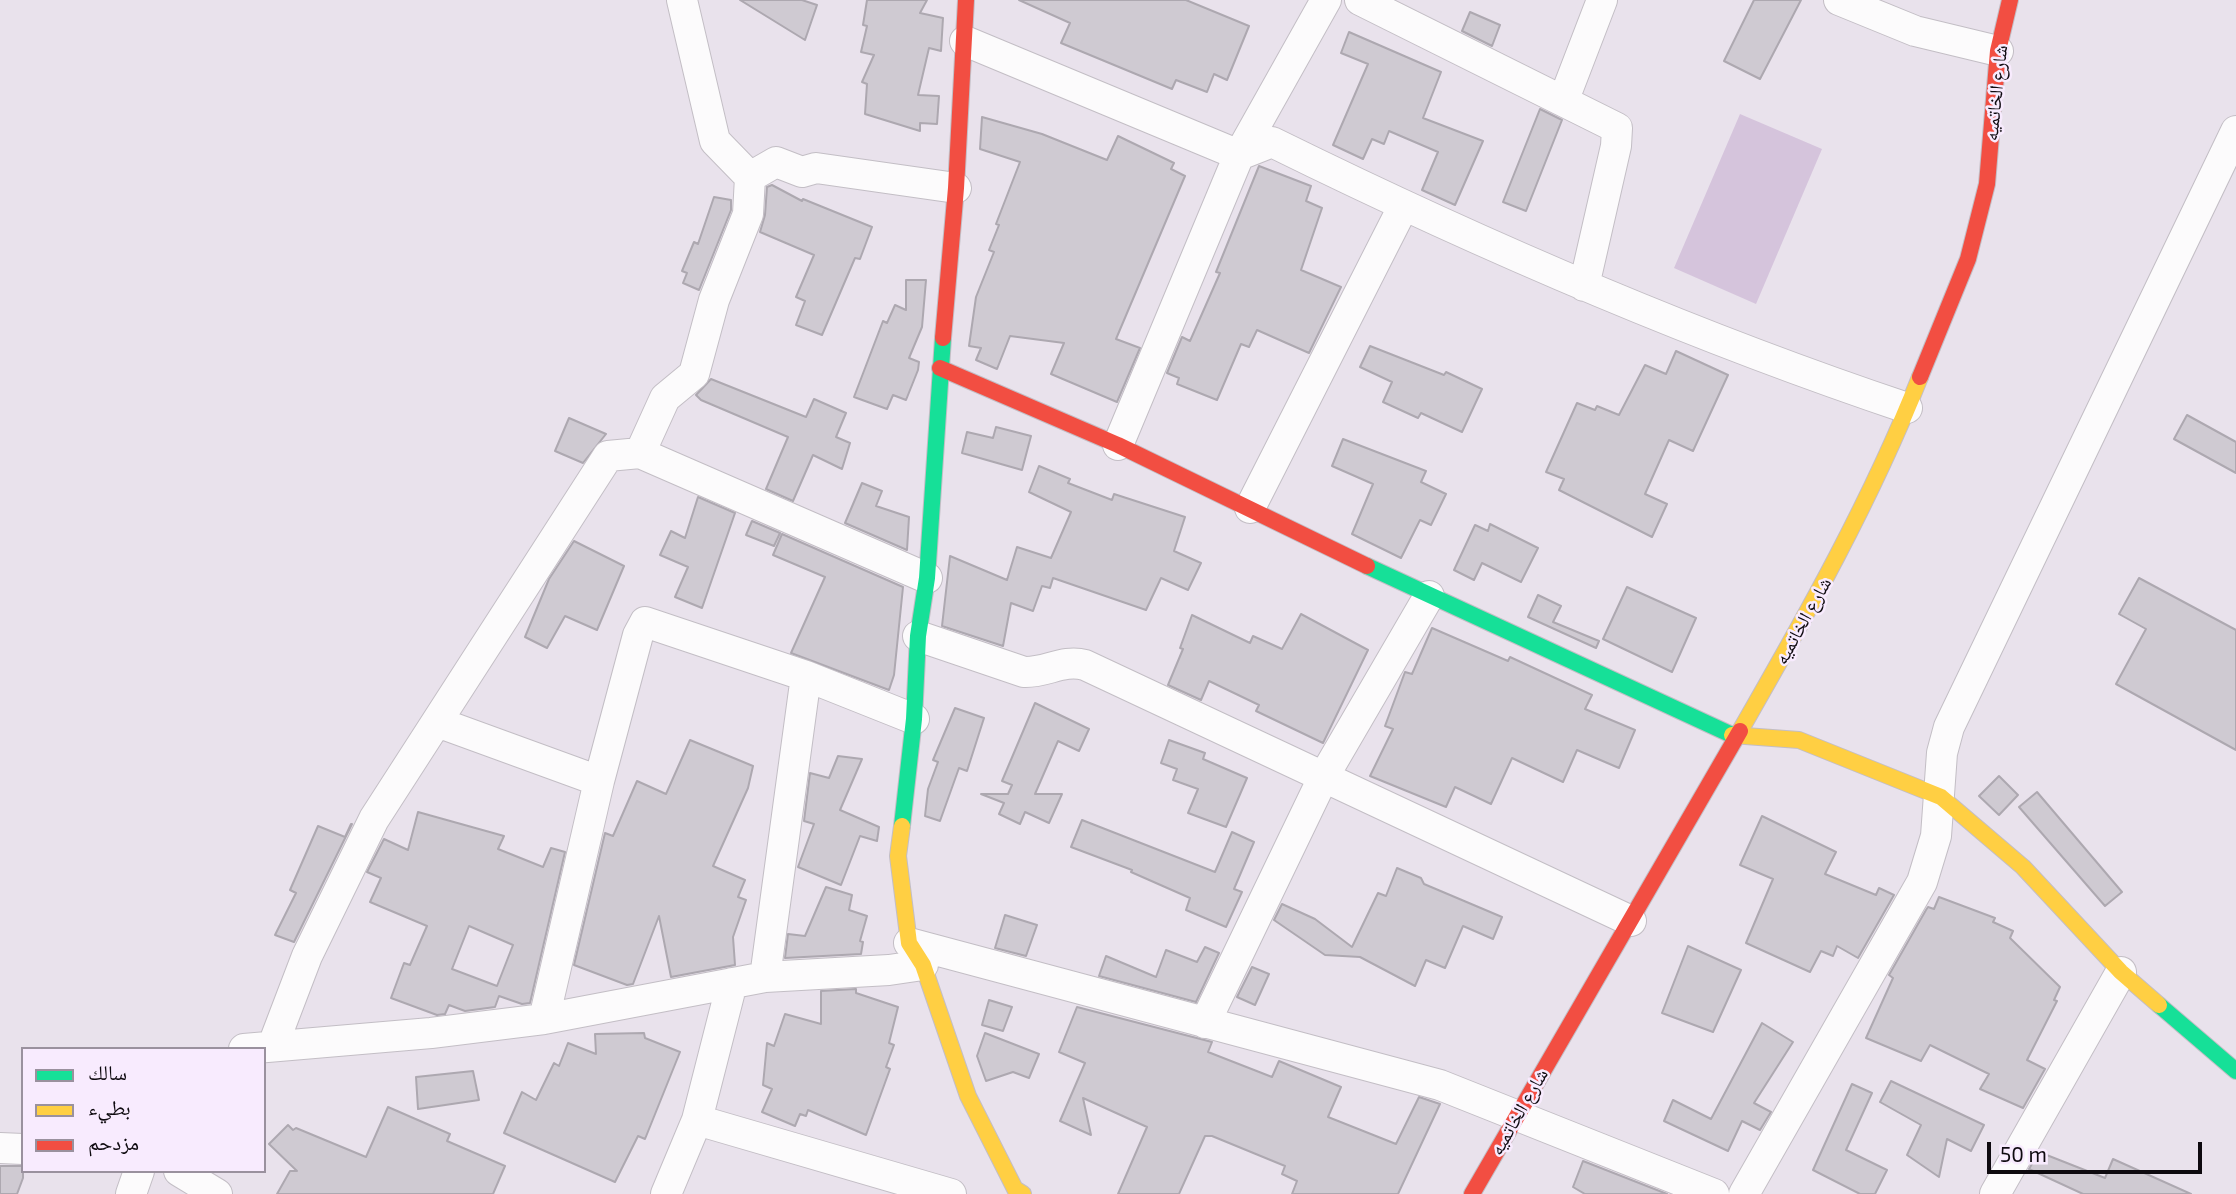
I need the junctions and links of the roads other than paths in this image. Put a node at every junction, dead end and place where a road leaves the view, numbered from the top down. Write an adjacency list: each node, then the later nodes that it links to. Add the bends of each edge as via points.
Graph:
1 (682, 0): 13 (street, via 715,141)
2 (966, 0): 8 (street)
3 (1326, 0): 12 (street)
4 (1360, 0): 10 (street)
5 (1602, 0): 10 (street)
6 (1839, 0): 9 (street, via 1915,31)
7 (2010, 0): 9 (street, شارع الخاتميه)
8 (965, 41): 12 (street); 14 (street)
9 (1998, 51): 18 (street, شارع الخاتميه, via 1984,196 1968,259)
10 (1564, 99): 16 (street, via 1617,128)
11 (2236, 131): 31 (street, via 1949,727 1942,754)
12 (1239, 155): 15 (street, via 1272,142); 19 (street)
13 (750, 177): 14 (street, via 776,162 802,172 817,168); 20 (street, via 748,214 714,300 694,374 666,398)
14 (956, 188): 17 (street)
15 (1403, 206): 16 (street); 21 (street)
16 (1584, 286): 18 (street, via 1787,368)
17 (940, 368): 19 (street); 22 (street)
18 (1907, 408): 28 (street, شارع الخاتميه, via 1846,543)
19 (1118, 445): 21 (street)
20 (640, 453): 22 (street); 27 (street, via 608,456)
21 (1250, 508): 23 (street)
22 (927, 578): 24 (street)
23 (1429, 596): 28 (street); 29 (street)
24 (918, 636): 26 (street); 29 (street, via 1024,672 1073,662 1085,665)
25 (806, 676): 26 (street); 30 (street, via 645,622); 35 (street)
26 (914, 719): 33 (street, via 898,856)
27 (437, 722): 30 (street); 39 (street, via 374,819)
28 (1737, 737): 31 (street, via 1799,740); 32 (street, شارع الخاتميه)
29 (1323, 778): 32 (street); 38 (street)
30 (599, 781): 37 (street)
31 (1941, 797): 34 (street, via 2023,867); 54 (street, via 1936,836 1922,882)
32 (1631, 921): 41 (street, شارع الخاتميه)
33 (916, 954): 35 (street, via 890,971); 38 (street); 47 (street, via 968,1096)
34 (2121, 972): 40 (street); 55 (street)
35 (765, 977): 36 (street)
36 (732, 983): 37 (street); 42 (street)
37 (544, 1019): 39 (street)
38 (1205, 1023): 41 (street, via 1440,1085)
39 (258, 1047)
40 (2236, 1071)
41 (1516, 1117): 52 (street, شارع الخاتميه); 53 (street)
42 (697, 1120): 50 (street); 51 (street)
43 (0, 1148): 44 (street)
44 (21, 1149)
45 (138, 1173): 48 (street)
46 (182, 1173): 49 (street)
47 (1013, 1192)
48 (131, 1194)
49 (217, 1194)
50 (666, 1194)
51 (951, 1194)
52 (1472, 1194)
53 (1714, 1194)
54 (1744, 1194)
55 (1995, 1194)

